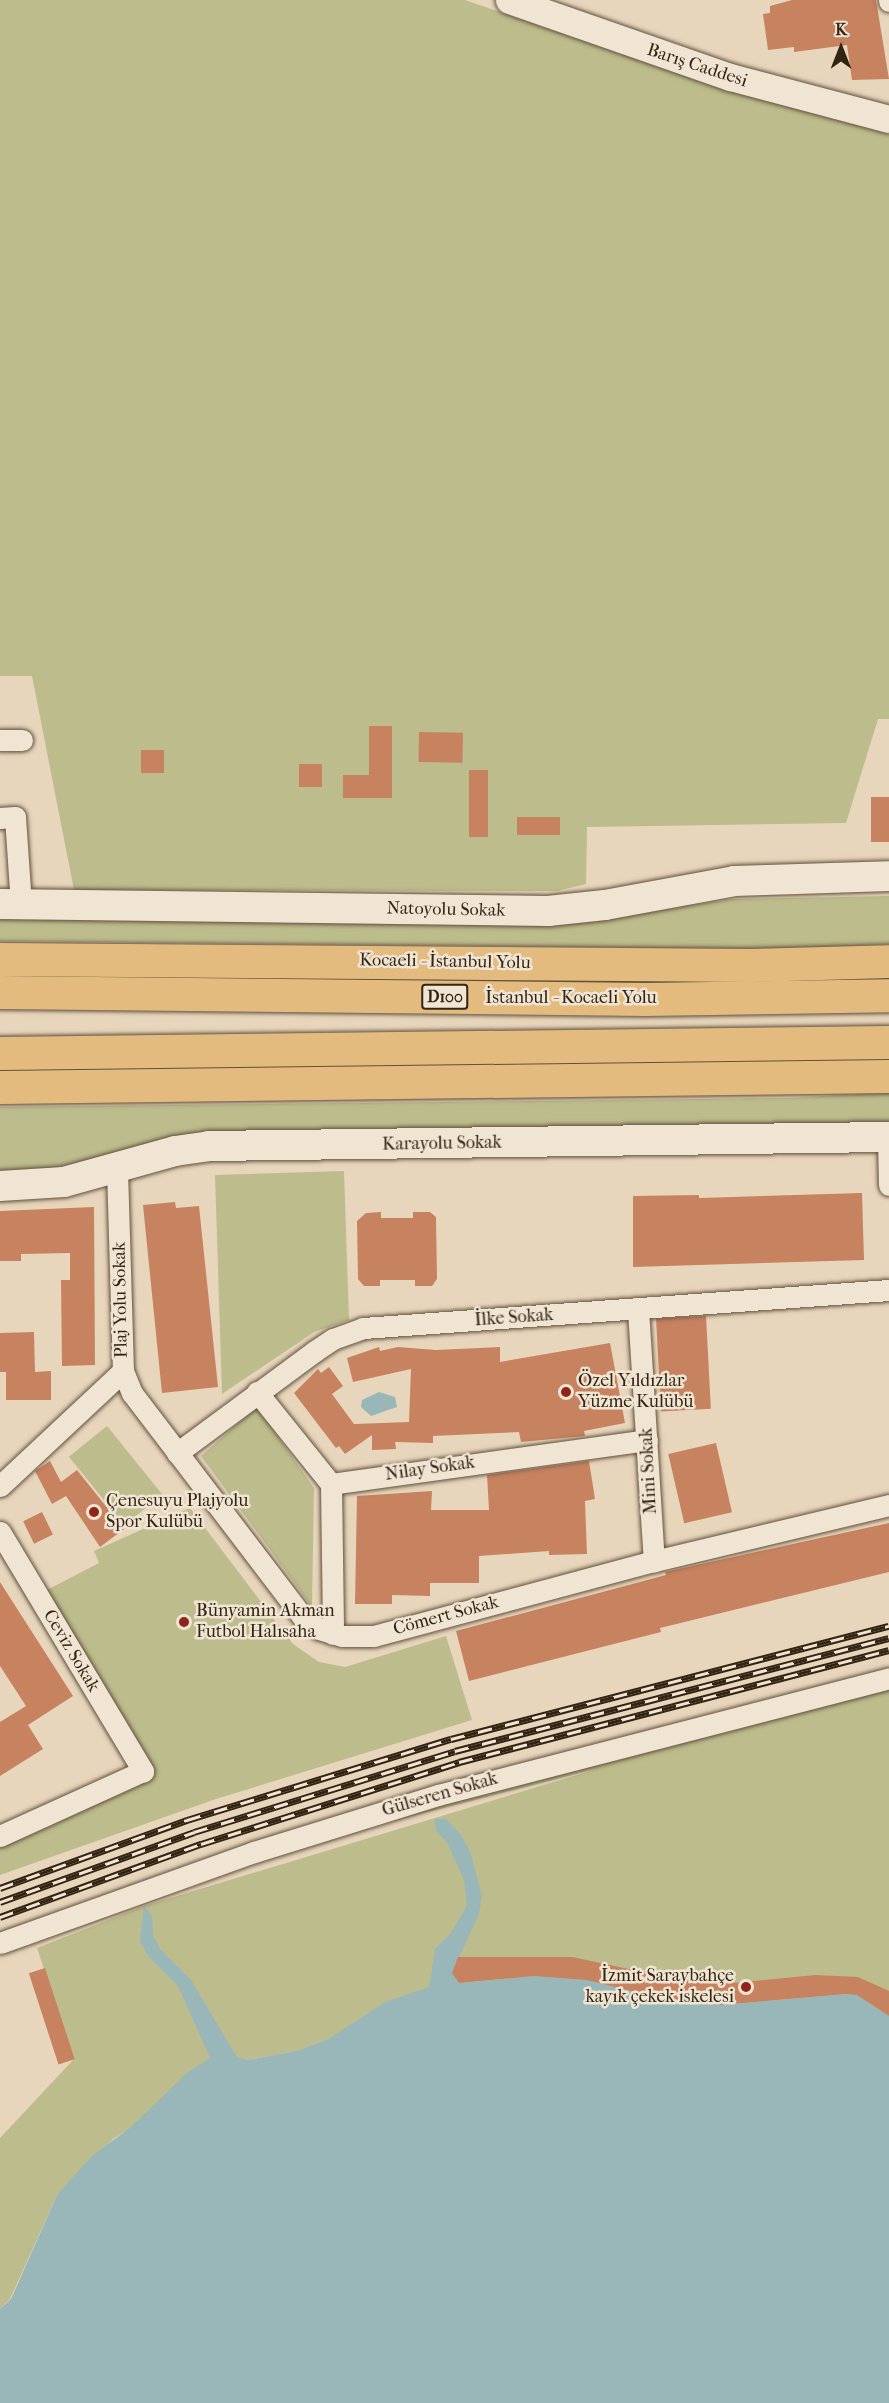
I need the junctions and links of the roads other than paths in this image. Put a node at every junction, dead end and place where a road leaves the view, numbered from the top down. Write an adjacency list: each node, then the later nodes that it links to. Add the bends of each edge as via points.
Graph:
1 (509, 0): 2 (street, Barış Caddesi, via 730,77)
2 (889, 119)
3 (0, 740): 4 (street)
4 (22, 740)
5 (0, 818): 7 (street, via 15,817)
6 (889, 876): 7 (main road, Natoyolu Sokak, via 734,881 605,905 548,911)
7 (11, 904)
8 (0, 958): 9 (highway, Kocaeli - İstanbul Yolu / D100, via 750,965)
9 (889, 961)
10 (0, 992): 11 (highway, İstanbul - Kocaeli Yolu / D100, via 637,999)
11 (889, 994)
12 (889, 1041): 13 (highway)
13 (0, 1053)
14 (889, 1076): 15 (highway)
15 (0, 1087)
16 (888, 1137): 17 (main road, Karayolu Sokak, via 209,1146 155,1156); 18 (street)
17 (117, 1169): 19 (main road, Karayolu Sokak, via 64,1182); 22 (street, Plaj Yolu Sokak)
18 (889, 1185)
19 (0, 1186)
20 (889, 1290): 21 (street, İlke Sokak)
21 (638, 1309): 23 (street, İlke Sokak, via 363,1328 333,1339); 24 (street, Mini Sokak)
22 (123, 1371): 25 (street, Cömert Sokak, via 132,1393); 27 (street, Plaj Yolu Sokak)
23 (257, 1392): 25 (street, İlke Sokak); 26 (street)
24 (647, 1440): 26 (street, Nilay Sokak); 30 (street, Mini Sokak)
25 (177, 1454): 31 (street, Cömert Sokak, via 304,1619)
26 (331, 1484): 31 (street)
27 (0, 1486)
28 (889, 1505): 30 (street, Cömert Sokak)
29 (0, 1532): 33 (street, Ceviz Sokak, via 143,1771)
30 (654, 1561): 31 (street, Cömert Sokak, via 374,1636)
31 (333, 1634)
32 (889, 1678): 34 (street, Gülseren Sokak, via 438,1795 255,1852)
33 (0, 1836)
34 (0, 1943)

